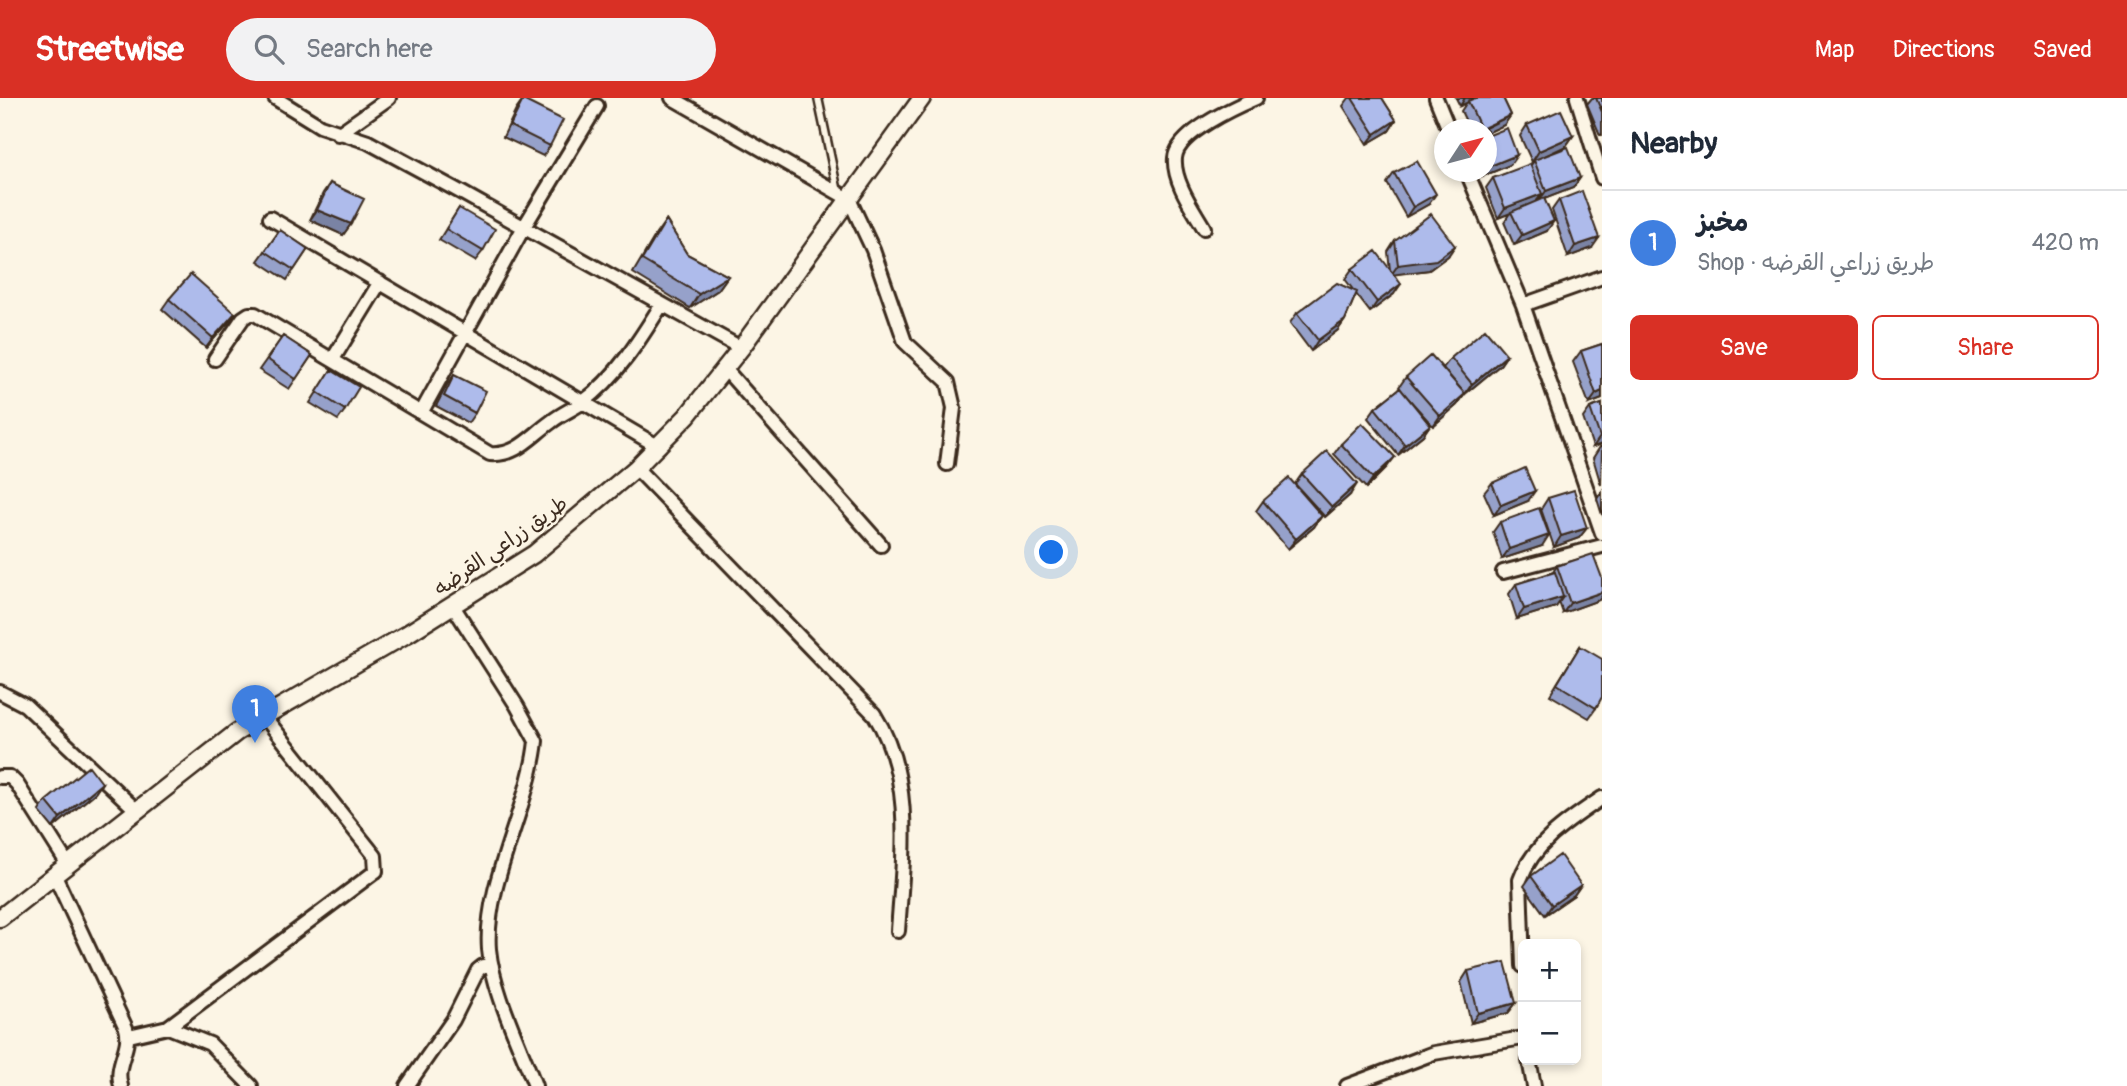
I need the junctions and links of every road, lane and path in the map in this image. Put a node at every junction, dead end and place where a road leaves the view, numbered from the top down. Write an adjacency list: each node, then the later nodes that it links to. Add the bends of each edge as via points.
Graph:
1 (275, 98): 11 (street)
2 (388, 98): 11 (street)
3 (672, 98): 14 (street)
4 (818, 98): 14 (lane)
5 (1256, 98): 17 (street, via 1179,145 1175,158 1178,174)
6 (1436, 98): 10 (street)
7 (1577, 98): 12 (street)
8 (916, 101): 14 (main road, طريق زراعي القرضه)
9 (597, 106): 16 (street)
10 (1445, 119)
11 (338, 134): 16 (street, via 368,142)
12 (1602, 178)
13 (1471, 182): 21 (street)
14 (843, 196): 23 (main road, طريق زراعي القرضه); 30 (street, via 873,250 905,342 948,382 954,408)
15 (270, 218): 19 (street)
16 (524, 227): 20 (street); 22 (street)
17 (1203, 228)
18 (1602, 277): 21 (street)
19 (380, 282): 22 (street); 25 (street)
20 (662, 304): 23 (street); 27 (street, via 639,342)
21 (1523, 305): 32 (street)
22 (466, 332): 27 (street); 28 (street)
23 (741, 348): 26 (main road, طريق زراعي القرضه)
24 (215, 359): 25 (street, via 248,314)
25 (333, 359): 28 (street)
26 (725, 369): 29 (main road, طريق زراعي القرضه); 33 (street)
27 (585, 401): 28 (street, via 501,455 490,454); 29 (street)
28 (421, 413)
29 (659, 447): 31 (main road, طريق زراعي القرضه)
30 (947, 464)
31 (636, 468): 36 (main road, طريق زراعي القرضه, via 534,554); 44 (street, via 874,714 887,733 896,756 904,842)
32 (1602, 533)
33 (881, 545)
34 (1602, 546): 35 (street)
35 (1503, 572)
36 (453, 606): 38 (main road, طريق زراعي القرضه); 46 (street, via 536,741 492,911)
37 (0, 692): 41 (street, via 25,705)
38 (263, 715): 41 (main road, طريق زراعي القرضه); 47 (street, via 371,850 377,867)
39 (0, 778): 42 (street, via 10,777 17,784)
40 (1602, 798): 45 (street, via 1544,841 1523,872)
41 (135, 809): 42 (main road, طريق زراعي القرضه)
42 (60, 869): 43 (main road, طريق زراعي القرضه); 48 (street)
43 (0, 918)
44 (898, 931)
45 (1522, 939)
46 (492, 966): 53 (street, via 478,970 453,1020); 54 (street)
47 (168, 1027): 48 (street); 52 (street, via 210,1044)
48 (129, 1036): 51 (street, via 118,1070)
49 (1518, 1039): 55 (street, via 1434,1053)
50 (1531, 1065): 56 (street)
51 (121, 1086)
52 (251, 1086)
53 (407, 1086)
54 (535, 1086)
55 (1346, 1086)
56 (1534, 1086)

